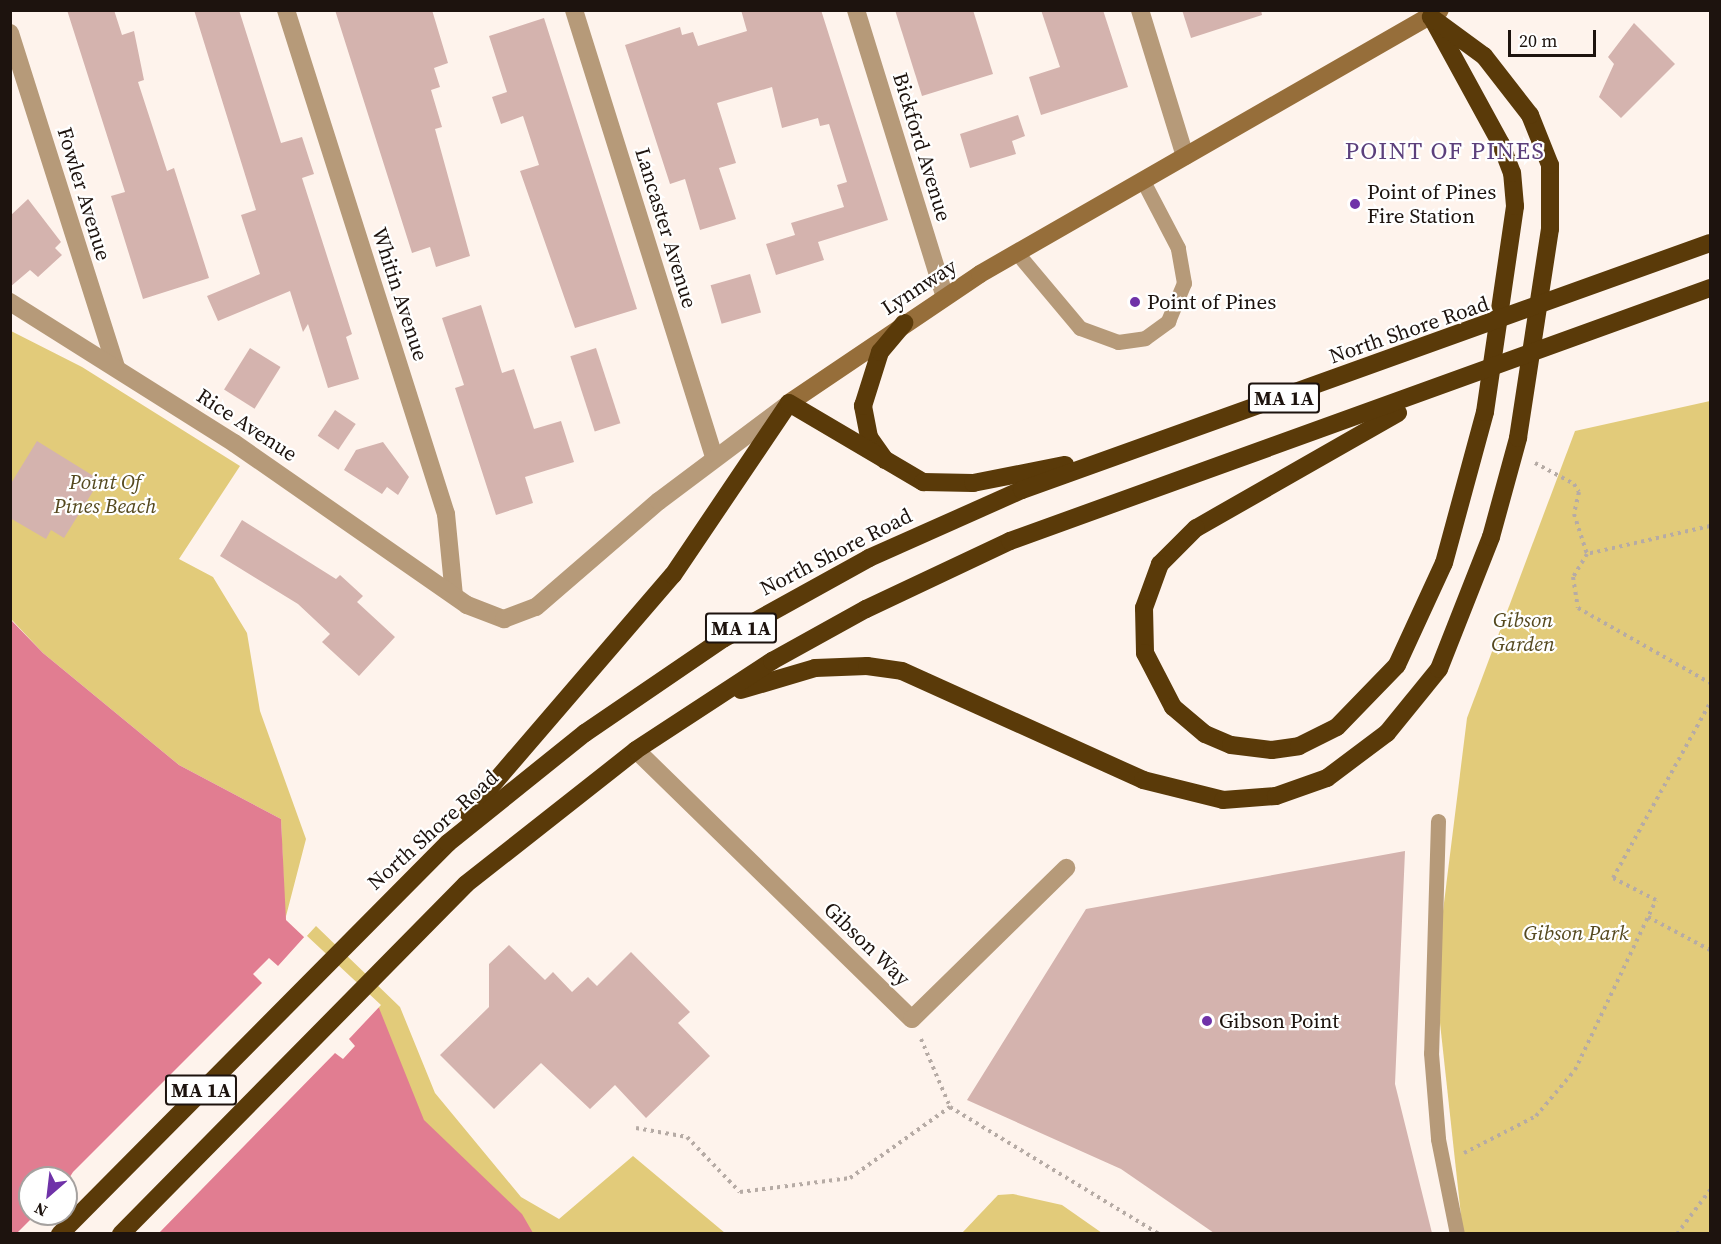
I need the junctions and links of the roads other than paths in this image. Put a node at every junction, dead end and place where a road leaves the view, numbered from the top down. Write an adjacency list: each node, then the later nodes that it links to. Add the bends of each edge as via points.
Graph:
1 (286, 10): 21 (street, Whitin Avenue, via 446,514)
2 (574, 10): 19 (street, Lancaster Avenue)
3 (855, 10): 12 (street, Bickford Avenue)
4 (1140, 10): 7 (street)
5 (1433, 13): 7 (main road, Lynnway); 16 (highway, via 1501,144 1514,197 1485,412 1444,563 1397,665 1360,708 1324,735 1299,746 1258,749 1231,745 1192,725 1158,686 1143,642 1147,597 1166,554 1196,528); 22 (highway, via 1484,56 1530,115 1550,165 1550,229 1521,421 1491,537 1439,669 1387,733 1327,778 1276,796 1223,800 1164,788 949,688 884,668 850,665 796,671)
6 (10, 33): 15 (street, Fowler Avenue)
7 (1185, 156): 8 (main road, Lynnway)
8 (1143, 181): 10 (main road, Lynnway); 10 (lane, via 1178,248 1184,283 1168,321 1145,338 1118,342 1080,328)
9 (1710, 243): 18 (highway, North Shore Road / MA 1A, via 1619,280)
10 (1017, 253): 12 (main road, Lynnway)
11 (1710, 288): 16 (highway, MA 1A, via 1607,330)
12 (945, 297): 14 (main road, Lynnway)
13 (10, 302): 15 (street, Rice Avenue)
14 (904, 323): 17 (main road, Lynnway); 20 (highway, via 880,352 863,406 869,437)
15 (116, 369): 21 (street, Rice Avenue, via 385,543)
16 (1440, 389): 22 (highway, MA 1A, via 1010,541 866,609)
17 (789, 403): 19 (street, Lynnway); 20 (highway); 26 (highway, via 654,599)
18 (1126, 453): 20 (highway, via 972,483 923,482); 26 (highway, North Shore Road / MA 1A, via 968,512 764,614 643,691 538,768)
19 (714, 458): 21 (street, Lynnway, via 524,614 492,617)
20 (898, 471)
21 (453, 595)
22 (680, 719): 23 (highway, MA 1A)
23 (636, 750): 25 (street, Gibson Way, via 912,1019); 28 (highway, MA 1A, via 466,884)
24 (1438, 821): 29 (lane, via 1431,1053 1438,1139)
25 (1066, 868)
26 (404, 884): 27 (highway, North Shore Road / MA 1A)
27 (60, 1233)
28 (121, 1233)
29 (1457, 1233)

